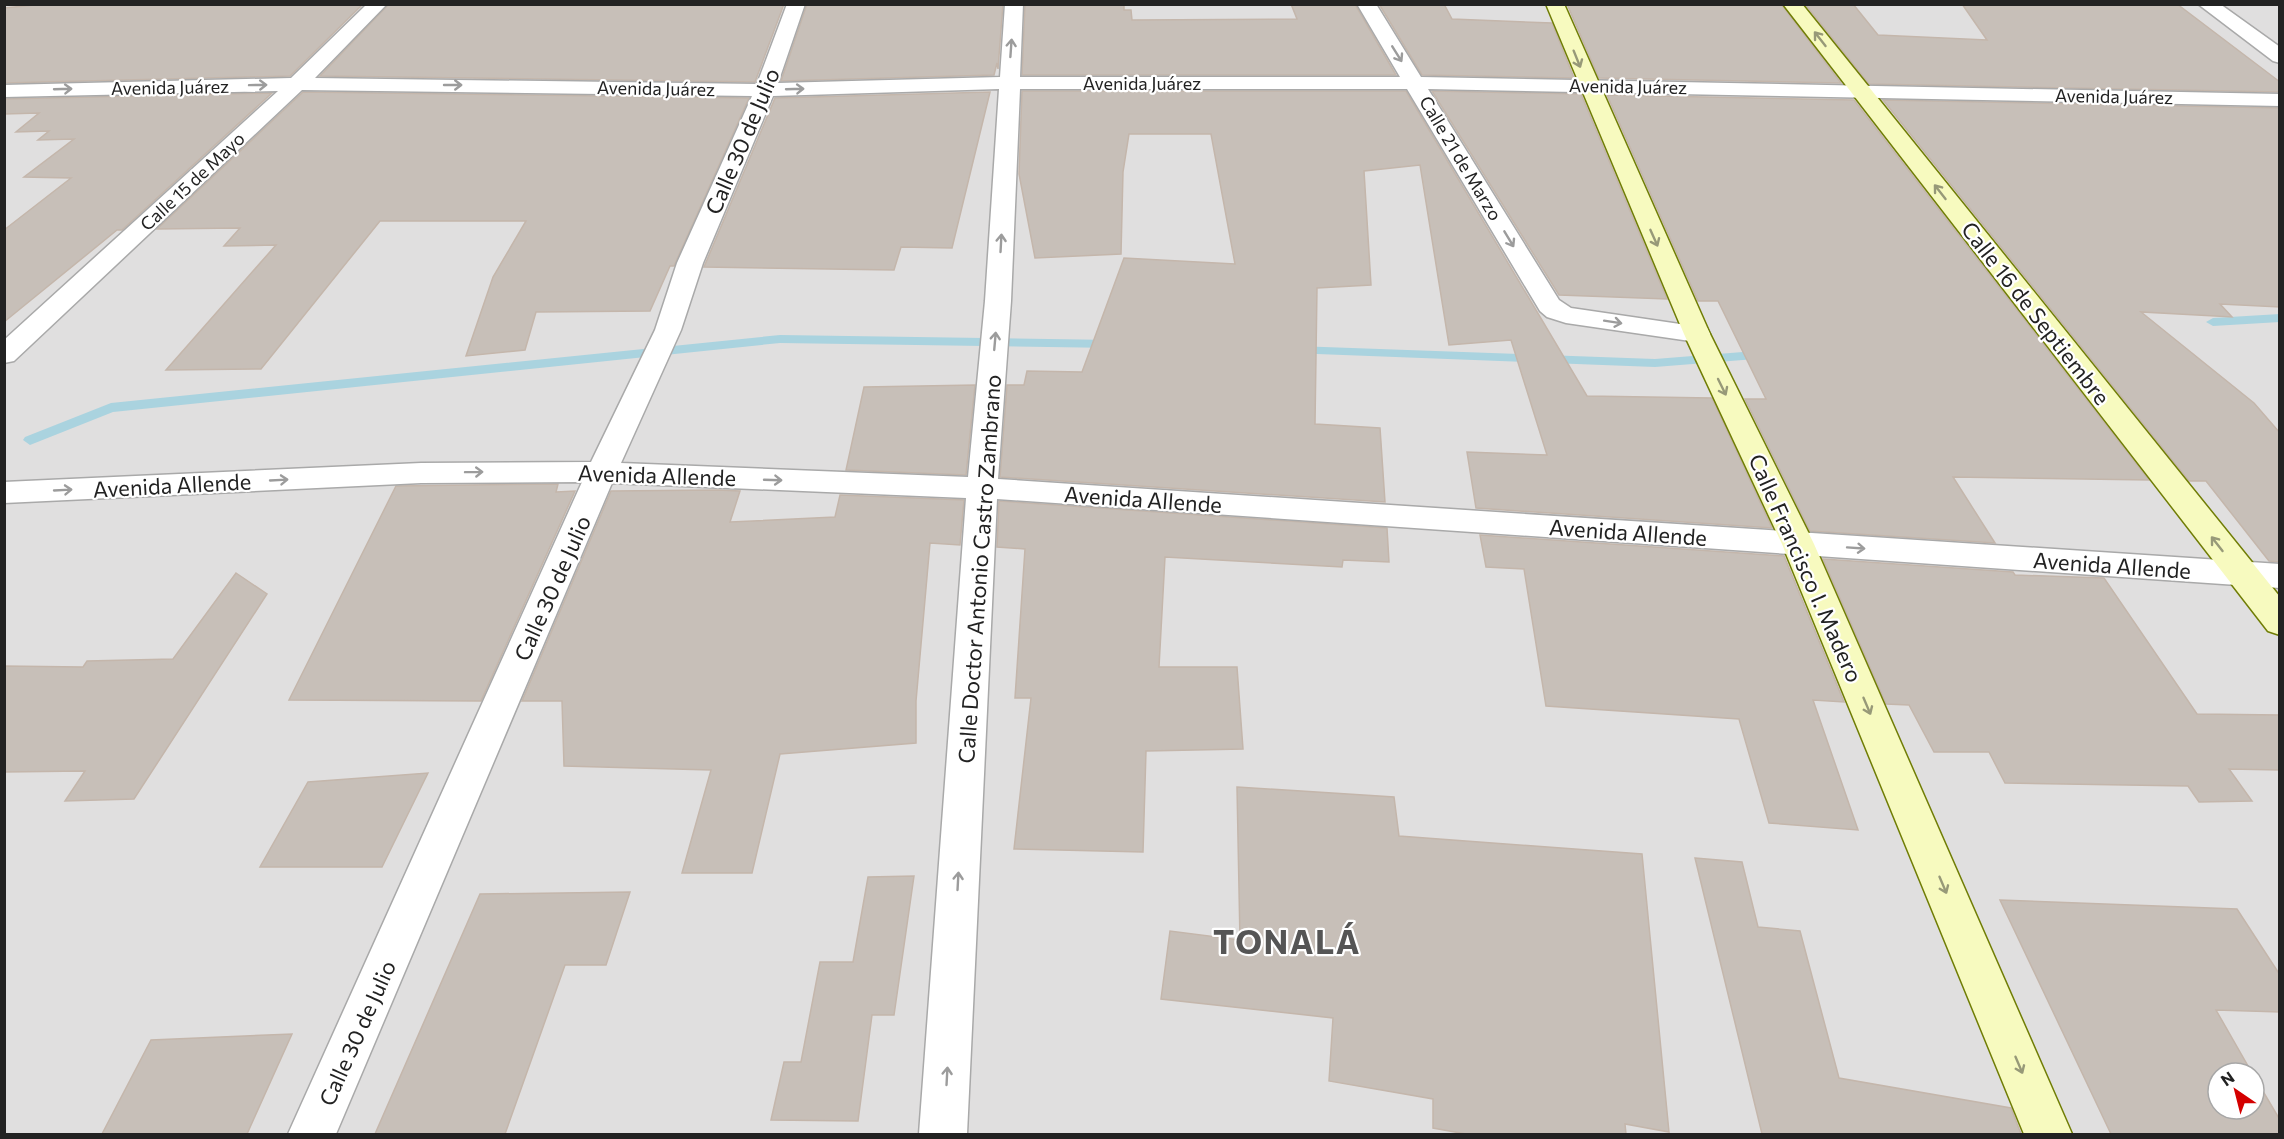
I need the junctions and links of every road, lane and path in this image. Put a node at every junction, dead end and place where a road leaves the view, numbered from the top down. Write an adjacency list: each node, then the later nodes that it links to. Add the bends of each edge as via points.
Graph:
1 (378, 4): 11 (street, Calle 15 de Mayo)
2 (796, 4): 13 (street, Calle 30 de Julio)
3 (1014, 4): 9 (street, Calle Doctor Antonio Castro Zambrano, one-way to 3)
4 (1366, 4): 10 (street, Calle 21 de Marzo, one-way to 10)
5 (1555, 4): 12 (main road, Calle Francisco I. Madero, one-way to 12)
6 (1792, 4): 14 (main road, Calle 16 de Septiembre, one-way to 6)
7 (2207, 4): 8 (street)
8 (2280, 57)
9 (1008, 83): 10 (street, Avenida Juárez); 13 (street, Avenida Juárez, one-way to 9); 20 (street, Calle Doctor Antonio Castro Zambrano, one-way to 9, via 998,301)
10 (1416, 83): 12 (street, Avenida Juárez); 17 (street, Calle 21 de Marzo, one-way to 17, via 1556,311)
11 (297, 84): 13 (street, Avenida Juárez, one-way to 13); 15 (street, Avenida Juárez, one-way to 11); 18 (street, Calle 15 de Mayo)
12 (1588, 85): 14 (street, Avenida Juárez); 17 (main road, Calle Francisco I. Madero, one-way to 17)
13 (765, 90): 19 (street, Calle 30 de Julio, via 690,263 668,330)
14 (1860, 90): 16 (street, Avenida Juárez); 23 (main road, Calle 16 de Septiembre, one-way to 14)
15 (4, 91)
16 (2280, 100)
17 (1701, 343): 22 (main road, Calle Francisco I. Madero, one-way to 22)
18 (4, 356)
19 (603, 472): 20 (street, Avenida Allende, one-way to 20); 21 (street, Avenida Allende, one-way to 19, via 421,473); 26 (street, Calle 30 de Julio)
20 (982, 488): 22 (street, Avenida Allende); 27 (street, Calle Doctor Antonio Castro Zambrano, one-way to 20)
21 (4, 493)
22 (1798, 544): 23 (street, Avenida Allende, one-way to 23); 28 (main road, Calle Francisco I. Madero, one-way to 28)
23 (2241, 574): 24 (street, Avenida Allende); 25 (main road, Calle 16 de Septiembre)
24 (2280, 576)
25 (2280, 622)
26 (312, 1134)
27 (943, 1134)
28 (2048, 1134)

